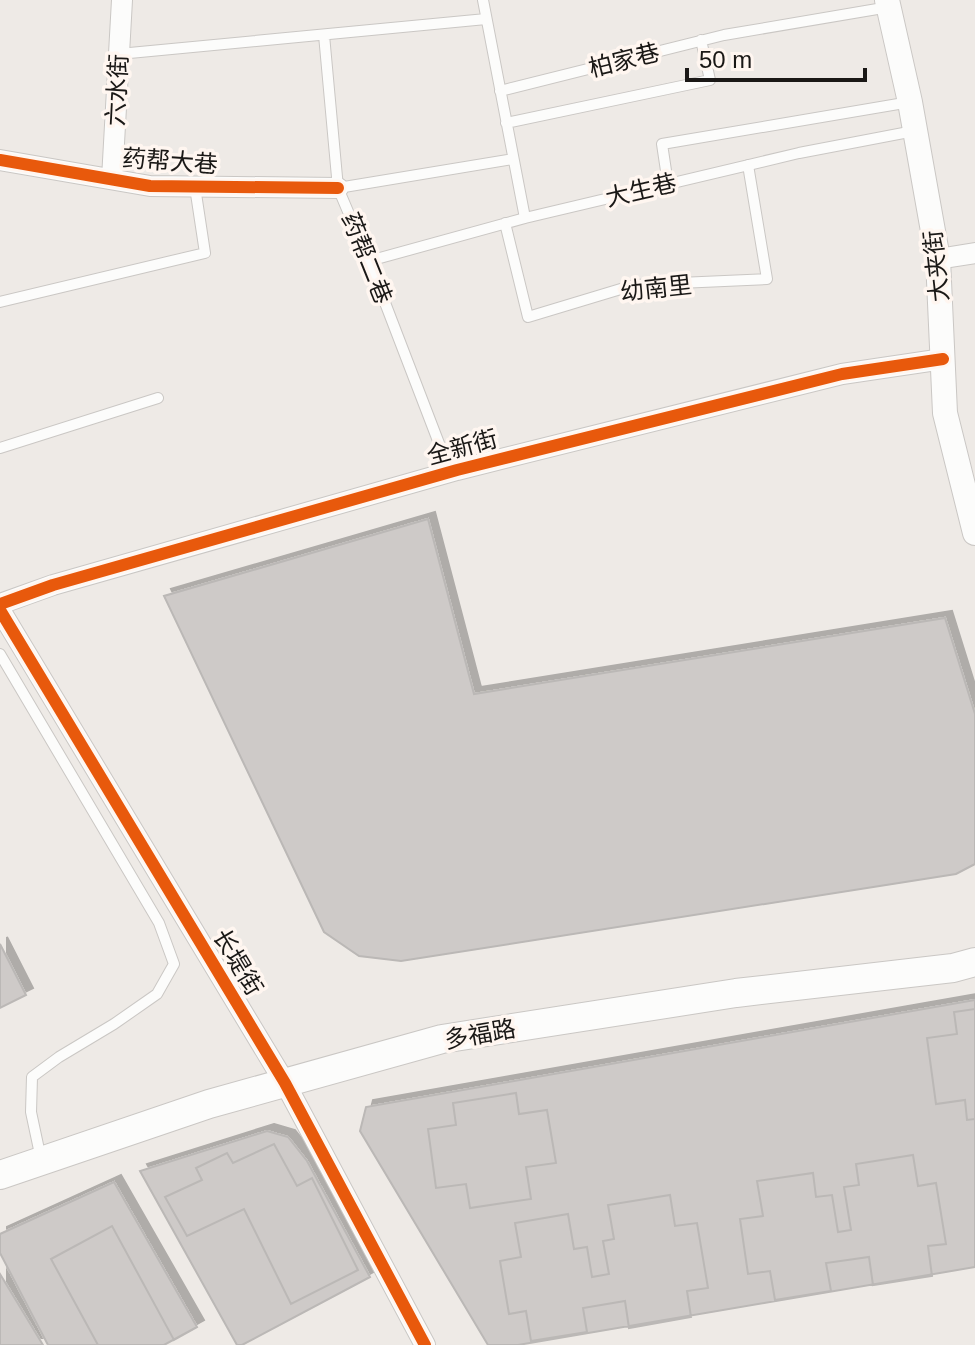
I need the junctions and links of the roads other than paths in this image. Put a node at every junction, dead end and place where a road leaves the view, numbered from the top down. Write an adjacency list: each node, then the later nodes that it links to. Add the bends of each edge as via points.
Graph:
1 (122, 0): 7 (street, 六水街)
2 (483, 0): 4 (lane)
3 (888, 4): 6 (lane, 柏家巷); 9 (street, 大夹街)
4 (486, 19): 5 (lane); 8 (lane)
5 (324, 35): 7 (lane); 18 (lane, 药帮二巷)
6 (701, 40): 8 (lane, 柏家巷); 10 (lane, via 710,80)
7 (119, 54): 15 (street, 六水街)
8 (500, 91): 10 (lane)
9 (910, 102): 11 (street, 大夹街); 16 (lane, via 662,144)
10 (506, 123): 12 (lane)
11 (914, 131): 14 (lane, 大生巷); 22 (street, 大夹街)
12 (513, 159): 18 (lane); 19 (lane)
13 (0, 160): 15 (street, 药帮大巷)
14 (748, 165): 16 (lane, 大生巷); 20 (lane, 幼南里, via 767,279 634,285 528,317)
15 (112, 179): 17 (street, 药帮大巷)
16 (668, 184): 19 (lane, 大生巷)
17 (195, 187): 18 (street, 药帮大巷); 24 (lane, via 205,253)
18 (338, 188): 23 (lane, 药帮二巷)
19 (525, 218): 20 (lane, 大生巷)
20 (505, 223): 23 (lane, 大生巷)
21 (975, 253): 22 (street)
22 (938, 259): 25 (street, 大夹街)
23 (369, 261): 28 (lane, 药帮二巷)
24 (0, 302)
25 (943, 359): 28 (street, 全新街, via 842,374); 29 (street, 大夹街, via 945,413)
26 (158, 398): 27 (lane)
27 (0, 448)
28 (450, 472): 30 (street, 全新街, via 53,585)
29 (975, 533)
30 (0, 607): 33 (street, 长堤街)
31 (0, 654): 34 (lane, via 159,923 174,964 157,994 32,1077 31,1112)
32 (975, 962): 33 (main road, 多福路, via 442,1039)
33 (285, 1083): 34 (main road, 多福路); 36 (street, 长堤街)
34 (42, 1161): 35 (main road, 多福路)
35 (0, 1175)
36 (425, 1345)

